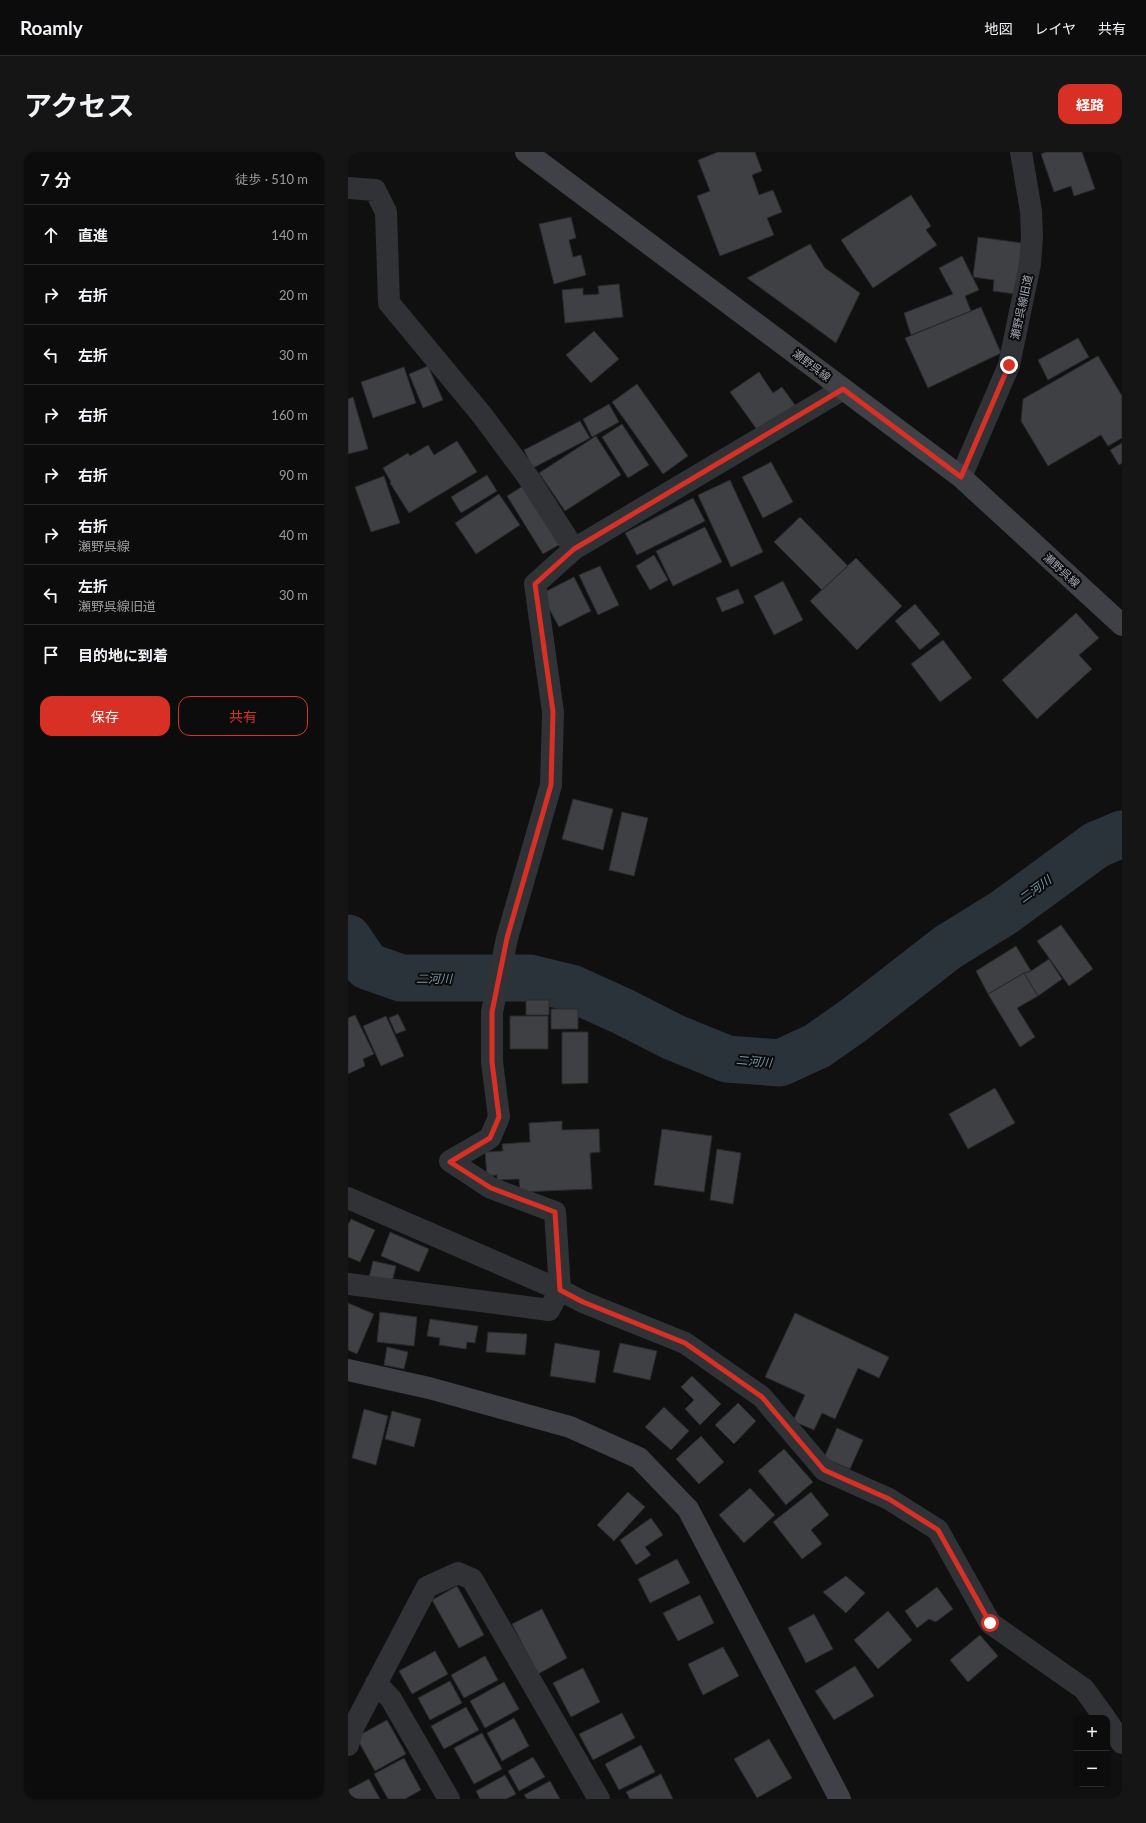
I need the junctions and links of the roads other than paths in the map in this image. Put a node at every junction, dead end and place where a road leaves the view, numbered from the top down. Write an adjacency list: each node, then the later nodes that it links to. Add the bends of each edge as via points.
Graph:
1 (526, 152): 4 (main road, 瀬野呉線)
2 (1020, 152): 5 (street, 瀬野呉線旧道, via 1031,211 1030,264 1009,365)
3 (348, 188): 6 (street, via 375,190 386,212 389,303 482,415 528,477)
4 (843, 389): 5 (main road, 瀬野呉線); 6 (street)
5 (961, 477): 7 (main road, 瀬野呉線)
6 (574, 549): 10 (street, via 535,584 553,712 551,785 507,938 492,1012 492,1062 499,1117 490,1138 450,1162 491,1188 555,1212)
7 (1122, 624)
8 (348, 1198): 10 (street)
9 (348, 1284): 10 (street, via 549,1310)
10 (560, 1290): 13 (street, via 583,1302 685,1343 762,1397 824,1470 889,1499 938,1530 990,1623 1084,1688)
11 (348, 1370): 19 (main road, via 429,1388 570,1427 639,1458 688,1509)
12 (376, 1683): 16 (street, via 353,1728); 17 (street, via 391,1699); 18 (street, via 427,1587 458,1573 472,1579)
13 (1103, 1715)
14 (1110, 1725): 15 (street)
15 (1122, 1743)
16 (348, 1745)
17 (450, 1799)
18 (599, 1799)
19 (840, 1799)

